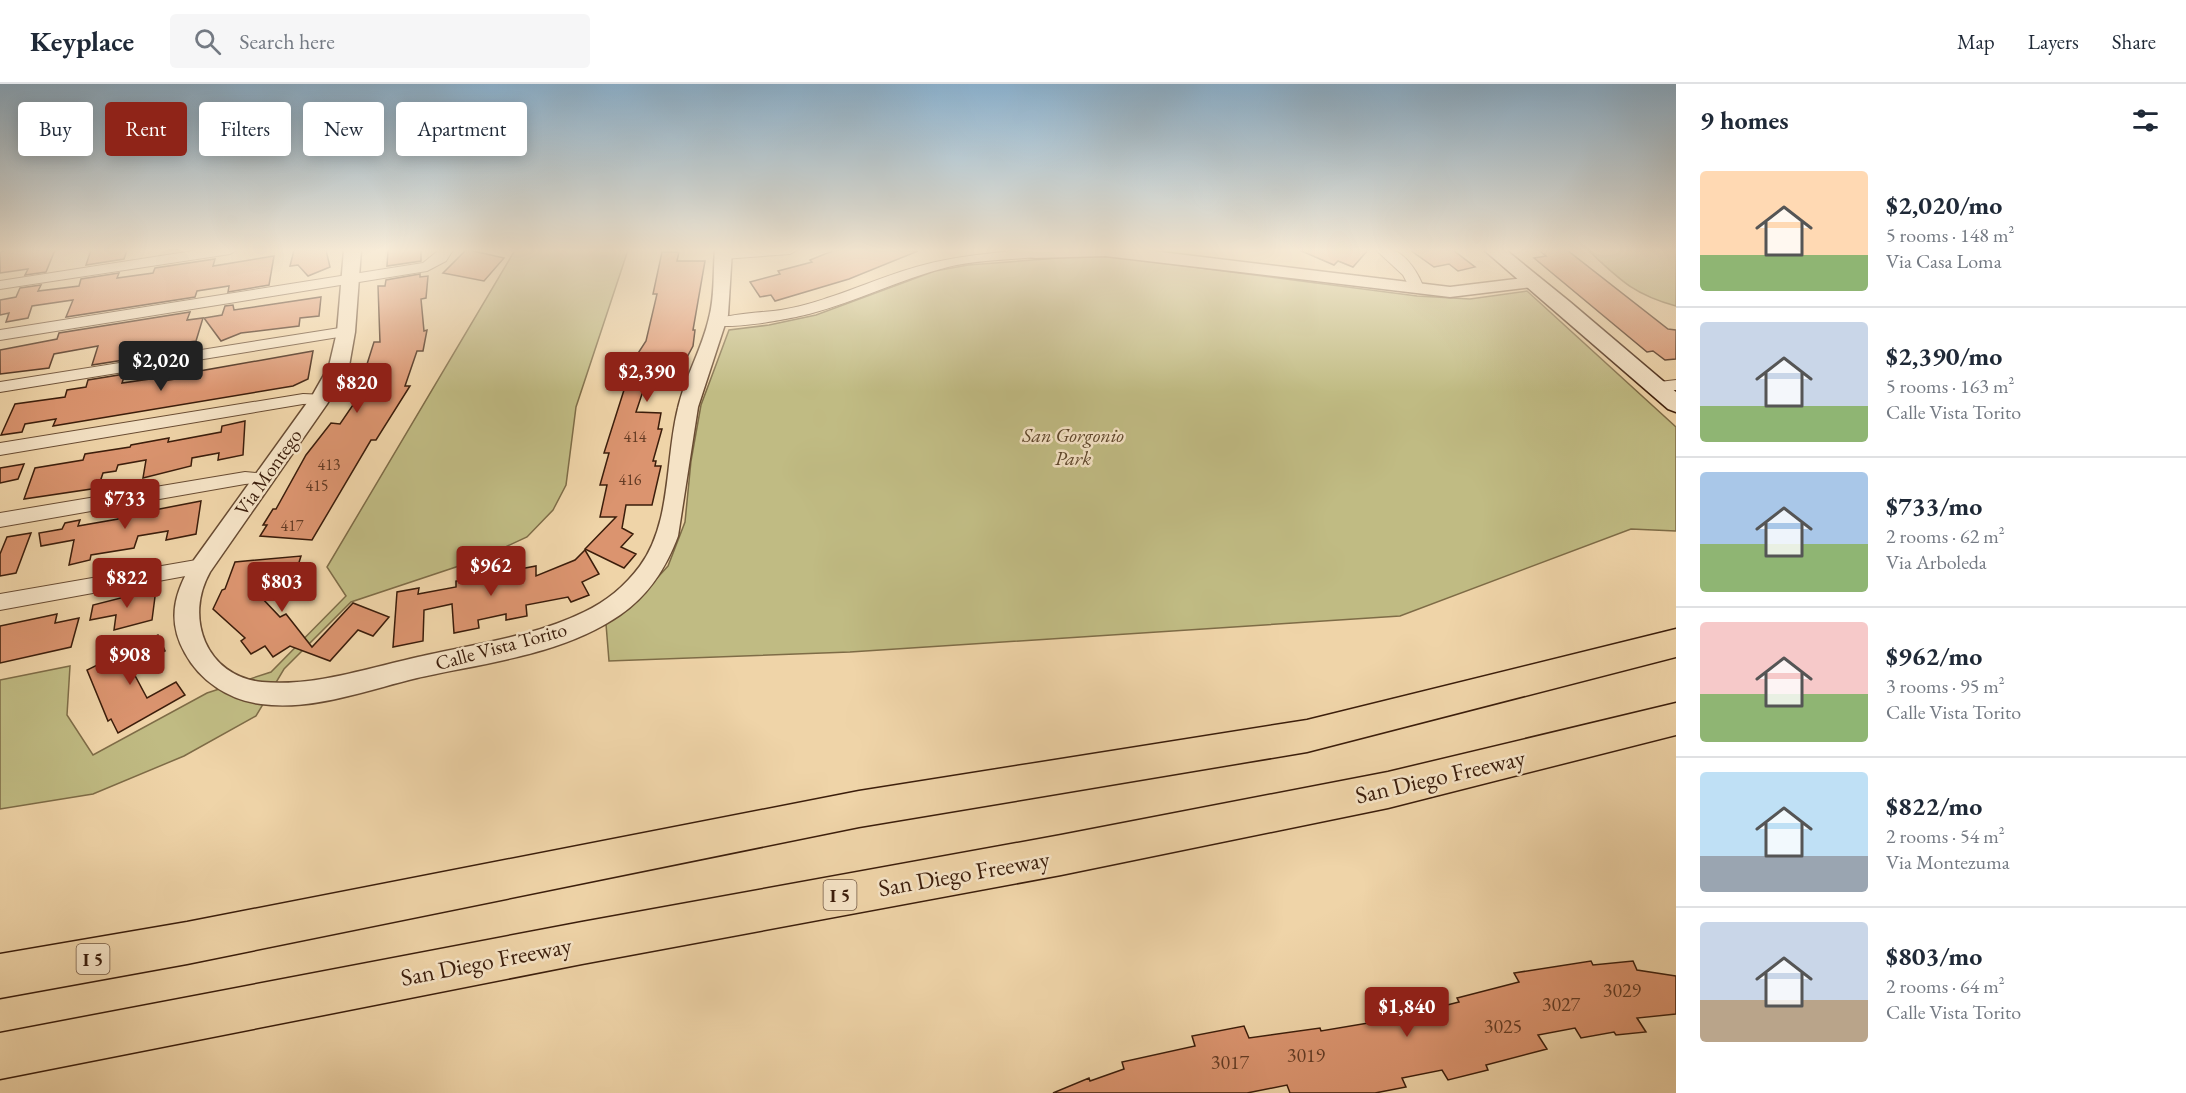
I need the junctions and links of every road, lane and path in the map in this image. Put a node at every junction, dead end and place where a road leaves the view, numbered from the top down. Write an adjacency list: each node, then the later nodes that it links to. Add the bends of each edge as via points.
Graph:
1 (241, 297): 8 (street)
2 (349, 297): 7 (street, Via Montego)
3 (720, 297): 6 (street, Calle Vista Torito)
4 (843, 297): 6 (street, via 807,310)
5 (1552, 297): 9 (main road)
6 (718, 322): 19 (street, Calle Vista Torito, via 688,407 664,545 651,570 630,595 594,618 552,637 329,688 291,692 261,693 236,687 208,667)
7 (346, 332): 10 (street); 11 (street, Via Montego, via 339,366)
8 (0, 335)
9 (1666, 386): 12 (main road)
10 (0, 387)
11 (320, 399): 13 (street); 14 (street, Via Montego)
12 (1676, 404)
13 (0, 449)
14 (264, 478): 15 (street); 16 (street, Via Montego)
15 (0, 520)
16 (202, 566): 17 (street); 19 (street, Via Montego, via 184,603 186,629)
17 (0, 602)
18 (1676, 643): 21 (highway, I 5, via 1307,736 859,809 187,943)
19 (197, 653)
20 (1676, 719): 22 (highway, San Diego Freeway / I 5, via 1376,792)
21 (0, 976)
22 (0, 1056)

